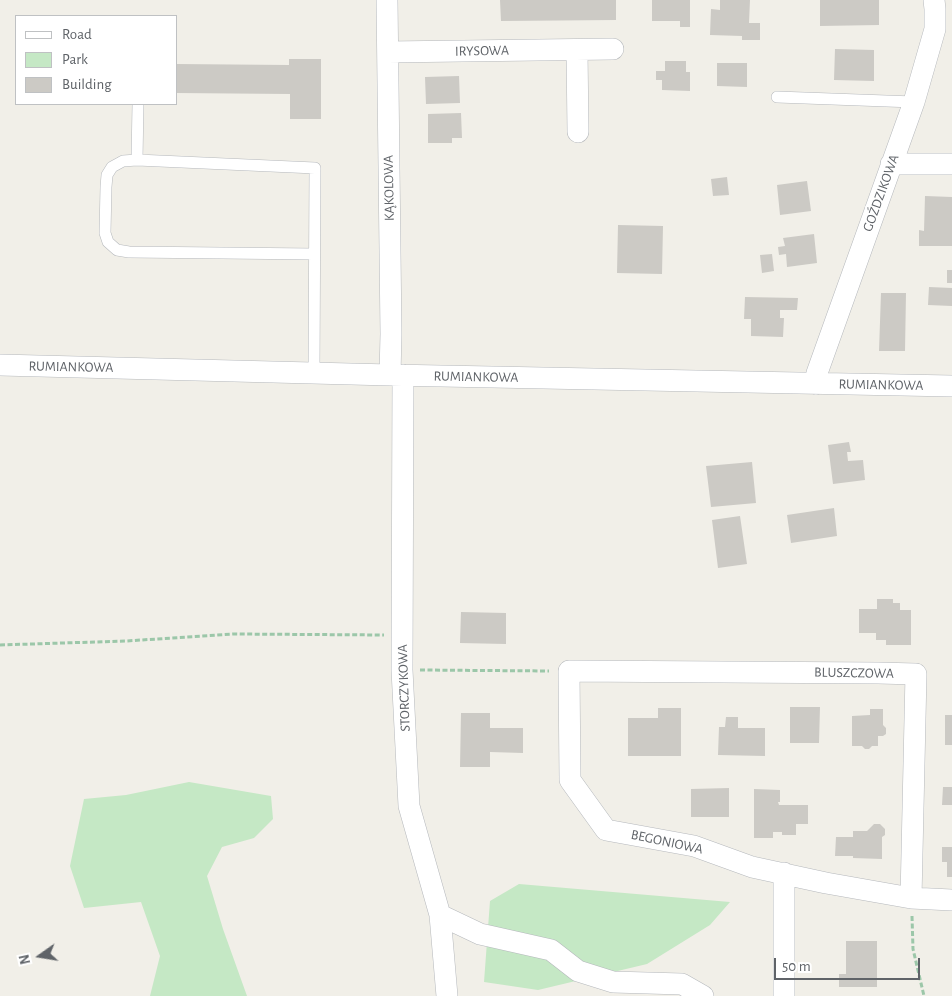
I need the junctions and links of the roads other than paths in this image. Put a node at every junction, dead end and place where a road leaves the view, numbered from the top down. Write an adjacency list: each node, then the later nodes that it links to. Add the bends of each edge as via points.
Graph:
1 (388, 0): 6 (street, KĄKOLOWA)
2 (934, 0): 3 (street, GOŹDZIKOWA)
3 (944, 29): 8 (street, GOŹDZIKOWA)
4 (614, 49): 5 (street, IRYSOWA)
5 (577, 50): 6 (street, IRYSOWA); 10 (street)
6 (388, 52): 17 (street, KĄKOLOWA, via 391,334)
7 (777, 97): 8 (lane)
8 (914, 102): 12 (street, GOŹDZIKOWA)
9 (138, 105): 11 (lane)
10 (578, 132)
11 (137, 160): 14 (lane, via 315,168); 14 (lane, via 123,160 107,175 105,233 108,242 117,250)
12 (891, 164): 13 (street); 18 (street, GOŹDZIKOWA, via 817,373)
13 (952, 164)
14 (314, 254): 16 (lane)
15 (0, 365): 16 (street, RUMIANKOWA)
16 (314, 373): 17 (street, RUMIANKOWA)
17 (397, 375): 18 (street, RUMIANKOWA); 24 (street, STORCZYKOWA, via 402,670 409,806)
18 (816, 384): 19 (street, RUMIANKOWA)
19 (952, 386)
20 (569, 671): 21 (street, BEGONIOWA, via 570,780 606,830 694,846 752,868); 22 (street, BLUSZCZOWA, via 916,674)
21 (784, 873): 22 (street, BEGONIOWA); 27 (street)
22 (911, 898): 23 (street, BEGONIOWA)
23 (952, 900)
24 (440, 915): 25 (street, STORCZYKOWA); 26 (street, via 480,934 551,950 578,971 613,982 682,984)
25 (447, 996)
26 (703, 996)
27 (784, 996)

